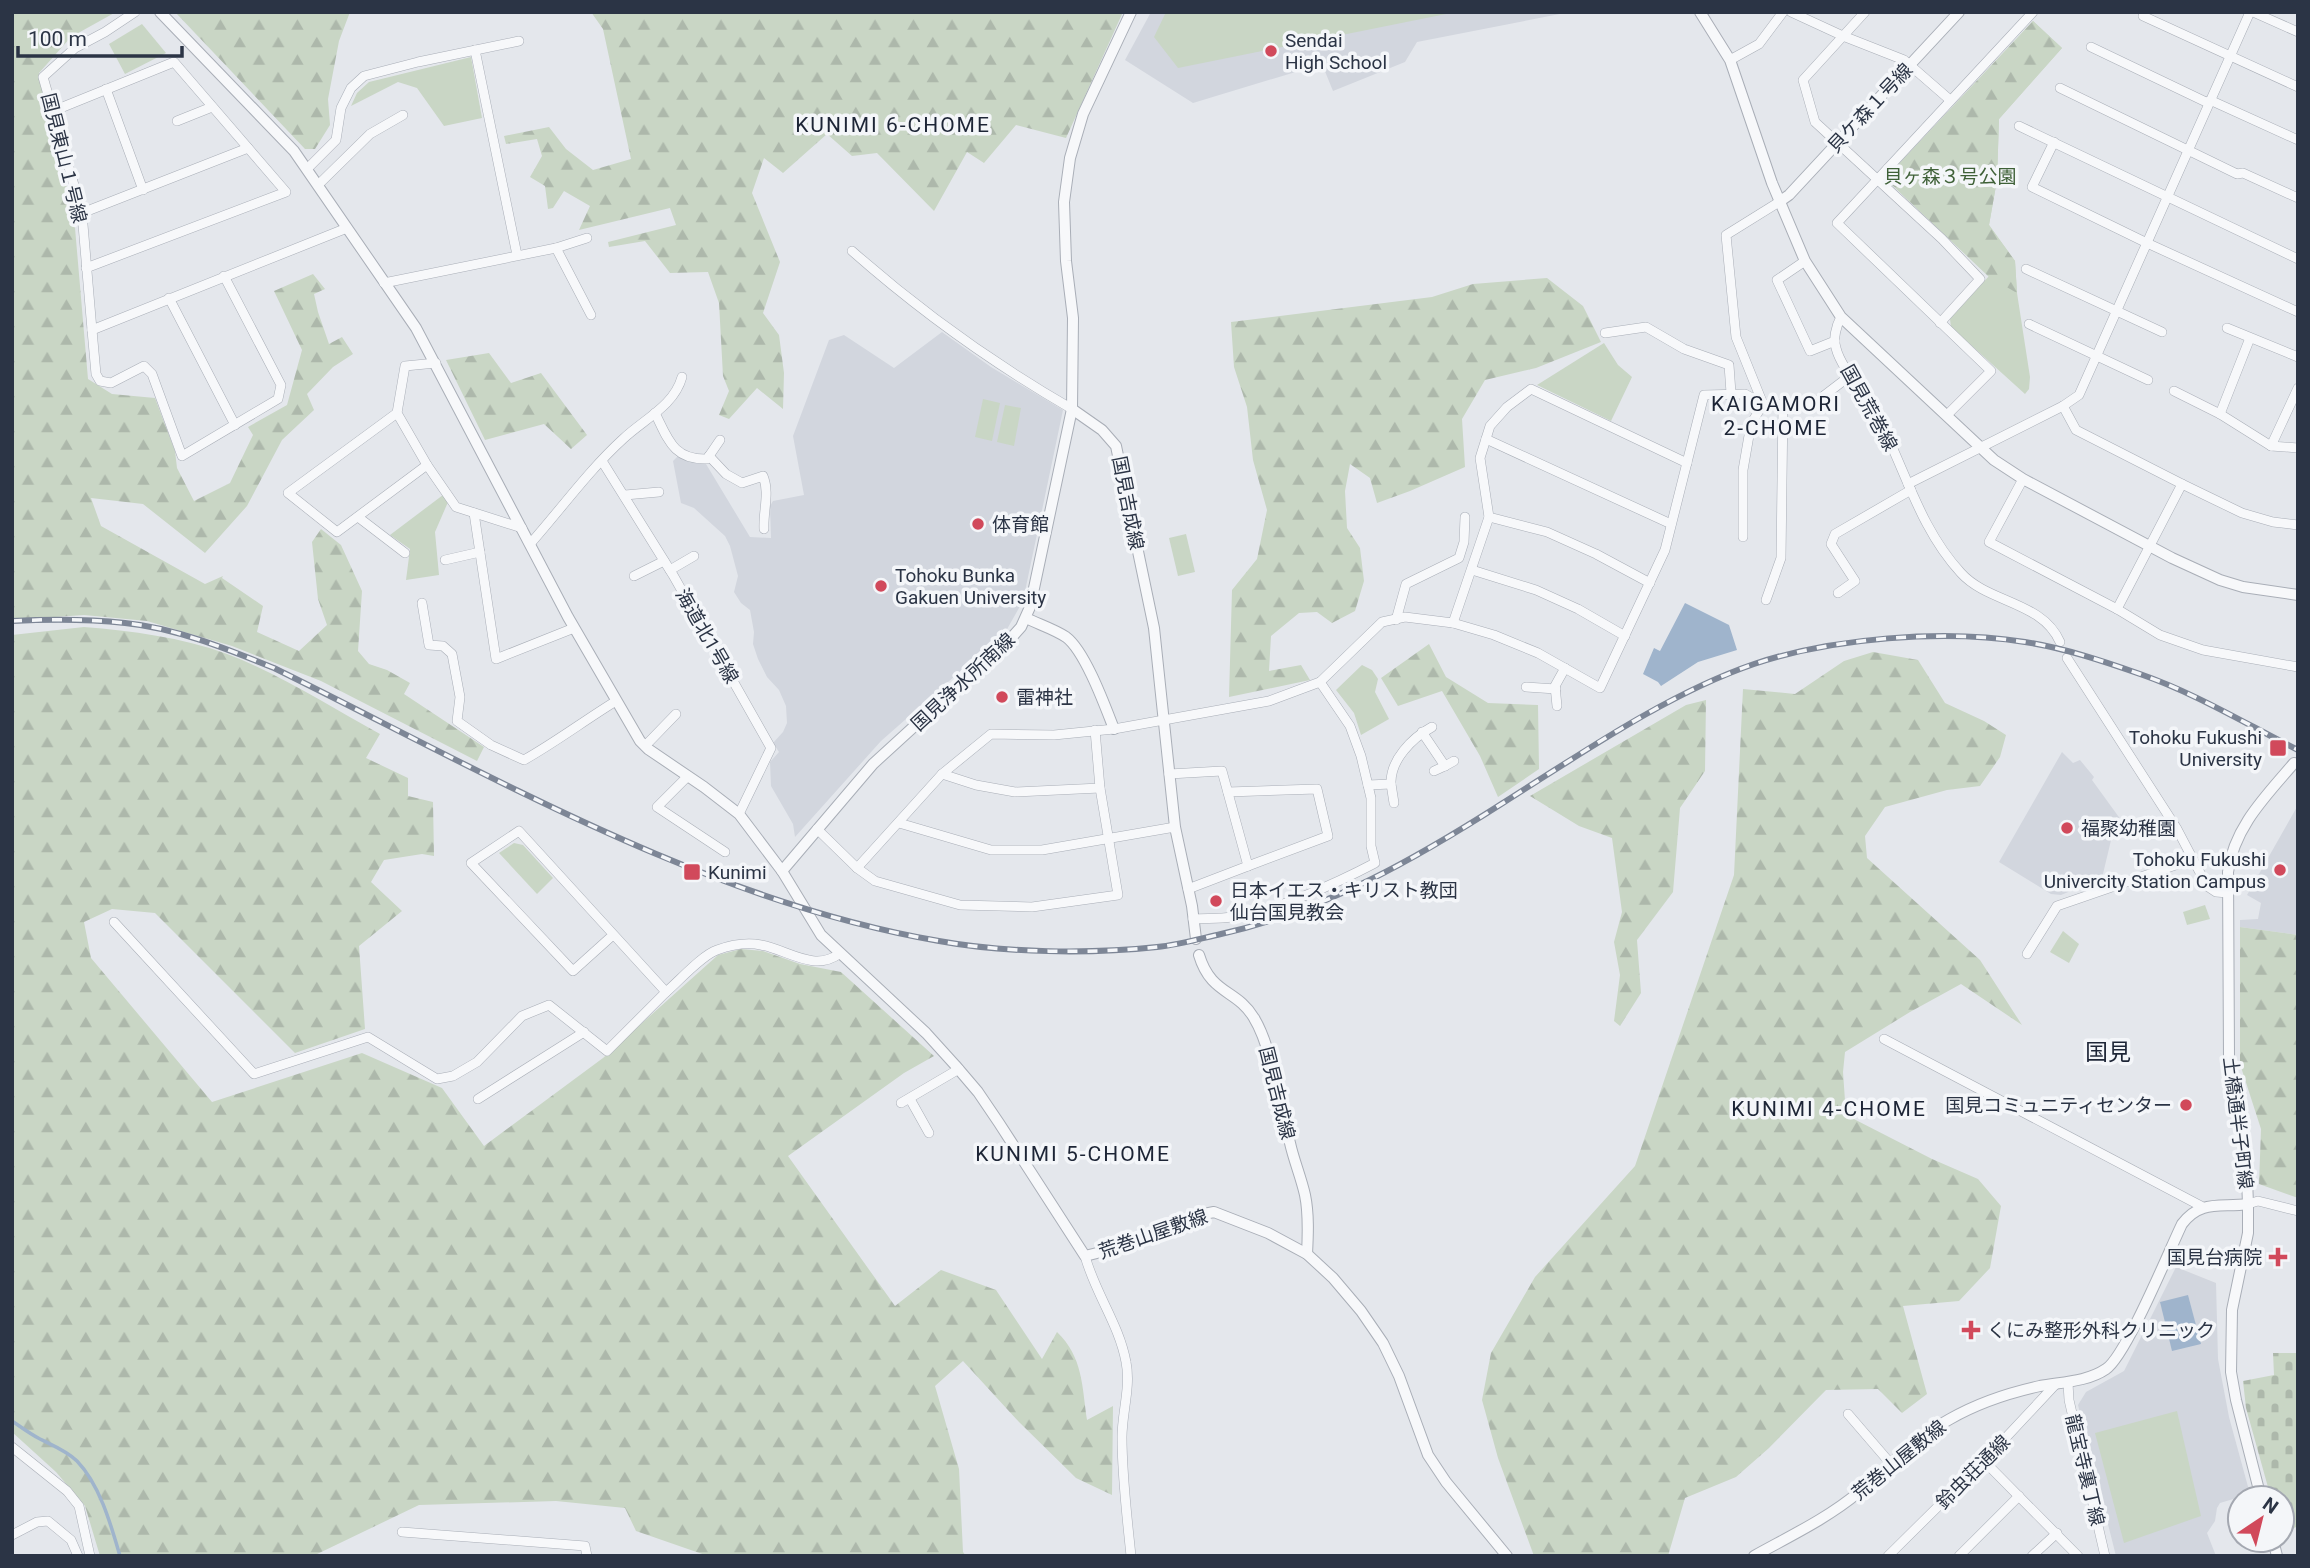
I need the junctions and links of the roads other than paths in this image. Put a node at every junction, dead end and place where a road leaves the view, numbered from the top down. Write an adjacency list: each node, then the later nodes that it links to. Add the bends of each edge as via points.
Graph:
1 (135, 12): 26 (street, 国見東山１号線, via 75,48 43,77)
2 (160, 12): 35 (street)
3 (1131, 12): 80 (street, via 1088,103 1070,158 1064,201 1073,318)
4 (1700, 12): 18 (street)
5 (1783, 12): 18 (street, via 1759,44)
6 (1791, 12): 13 (street)
7 (1865, 12): 13 (street)
8 (1959, 12): 19 (street, 貝ケ森１号線)
9 (2034, 12): 23 (street)
10 (2252, 12): 12 (street); 17 (street)
11 (2143, 16): 17 (street)
12 (2297, 30)
13 (1843, 36): 19 (street); 32 (street, via 1803,80 1815,122)
14 (519, 41): 16 (street)
15 (2091, 47): 24 (street)
16 (475, 50): 35 (street, via 364,76 351,88 341,108 336,140); 48 (street)
17 (2230, 57): 20 (street); 24 (street)
18 (1730, 60): 41 (street)
19 (1911, 64): 23 (street); 32 (street, 貝ケ森１号線)
20 (2298, 87)
21 (2060, 88): 34 (street)
22 (106, 89): 25 (street, via 174,62); 26 (street); 38 (street)
23 (1950, 100): 36 (street)
24 (2212, 101): 30 (street); 34 (street)
25 (212, 107): 28 (street); 33 (street)
26 (53, 111): 42 (street, 国見東山１号線)
27 (403, 115): 37 (street, via 370,134)
28 (177, 121)
29 (2019, 126): 31 (street)
30 (2298, 139)
31 (2054, 142): 39 (street); 45 (street, via 2032,187)
32 (1837, 143): 36 (street); 41 (street, 貝ケ森１号線)
33 (248, 148): 38 (street); 51 (street, via 286,192)
34 (2189, 150): 39 (street); 40 (street)
35 (307, 169): 37 (street)
36 (1877, 179): 60 (street, via 1837,223); 60 (street, via 1980,279)
37 (318, 185): 43 (street)
38 (143, 190): 42 (street)
39 (2167, 198): 45 (street); 49 (street)
40 (2298, 198)
41 (1779, 202): 50 (street); 77 (street, via 1726,235 1736,337)
42 (82, 213): 51 (street, 国見東山１号線)
43 (347, 228): 53 (street); 54 (street)
44 (587, 238): 46 (street)
45 (2147, 243): 56 (street); 57 (street)
46 (556, 248): 48 (street); 58 (street)
47 (852, 251): 80 (street, via 1002,368)
48 (517, 256): 54 (street)
49 (2298, 259)
50 (1805, 261): 59 (street); 67 (street, via 1777,280 1810,351)
51 (86, 268): 63 (street, 国見東山１号線)
52 (2026, 269): 56 (street)
53 (224, 276): 55 (street); 85 (street, via 281,385 278,400)
54 (384, 283): 70 (street)
55 (169, 298): 63 (street); 85 (street)
56 (2116, 311): 65 (street); 68 (street)
57 (2298, 313)
58 (591, 315)
59 (1841, 317): 67 (street, 国見荒巻線); 84 (street)
60 (1940, 323): 84 (street, via 1991,371)
61 (2029, 324): 68 (street)
62 (2227, 328): 66 (street)
63 (92, 330): 85 (street, 国見東山１号線, via 100,381 111,383 144,366 152,374 182,456)
64 (1605, 332): 76 (street, via 1646,327 1662,339 1729,365)
65 (2162, 332)
66 (2250, 338): 69 (street); 83 (street)
67 (1835, 341): 71 (street, 国見荒巻線)
68 (2096, 356): 73 (street); 79 (street, via 2079,395)
69 (2298, 358)
70 (436, 363): 81 (street, via 405,366); 106 (street)
71 (1852, 375): 78 (street, via 1813,404); 97 (street, 国見荒巻線, via 1878,416)
72 (682, 377): 82 (street, via 671,400)
73 (2148, 380)
74 (2298, 388): 88 (street)
75 (2174, 391): 83 (street)
76 (1731, 393): 77 (street, via 1745,394); 93 (street, via 1704,396)
77 (1763, 404): 78 (street); 108 (street, via 1751,424 1747,447)
78 (1783, 404): 121 (street, via 1781,558)
79 (2063, 406): 89 (street); 96 (street, via 2076,430)
80 (1072, 409): 124 (street, 国見浄水所南線); 139 (street, 国見吉成線, via 1116,446 1154,628)
81 (397, 413): 94 (street); 101 (street, via 288,493 337,533)
82 (655, 413): 91 (street, via 673,449 697,459); 92 (street)
83 (2220, 414): 88 (street)
84 (1947, 415): 89 (street)
85 (235, 425)
86 (1486, 439): 93 (street, via 1490,426 1507,407 1531,389); 103 (street, via 1480,458); 104 (street)
87 (720, 440): 91 (street)
88 (2271, 446): 90 (street)
89 (1980, 447): 95 (street); 97 (street)
90 (2298, 448)
91 (709, 456): 107 (street, via 741,483 763,476 768,489)
92 (602, 461): 99 (street, 海道北1号線); 109 (street)
93 (1687, 463): 104 (street)
94 (427, 465): 100 (street, via 456,507); 101 (street)
95 (2023, 480): 110 (street); 123 (street, via 1990,542)
96 (2182, 484): 105 (street, via 2242,513); 110 (street)
97 (1909, 487): 119 (street, via 1835,534 1831,544 1855,580); 129 (street, 国見荒巻線, via 1930,530 1961,574 1982,591 2017,603 2043,620)
98 (659, 492): 99 (street)
99 (625, 495): 115 (street, 海道北1号線)
100 (474, 513): 106 (street); 111 (street)
101 (358, 517): 112 (street)
102 (1465, 517): 125 (street, via 1459,558 1406,584)
103 (1489, 517): 116 (street); 118 (street, via 1547,532)
104 (1671, 524): 118 (street)
105 (2298, 524)
106 (522, 528): 109 (street)
107 (764, 529)
108 (1745, 537)
109 (530, 544): 127 (street)
110 (2149, 546): 120 (street, via 2243,587); 123 (street)
111 (480, 552): 114 (street); 127 (street, via 496,659)
112 (405, 553)
113 (694, 556): 115 (street)
114 (445, 561)
115 (667, 565): 117 (street); 157 (street, 海道北1号線, via 771,748)
116 (1472, 570): 126 (street); 128 (street, via 1536,590)
117 (635, 576)
118 (1650, 583): 128 (street)
119 (1838, 593)
120 (2298, 595)
121 (1766, 600)
122 (422, 603): 136 (street, via 429,645 443,646 452,654 460,697 457,721 491,744 524,760)
123 (2117, 609): 131 (street, via 2160,635 2203,650)
124 (1026, 618): 141 (street, via 1073,645); 160 (street, 国見浄水所南線, via 1012,638 873,764)
125 (1396, 620): 126 (street); 133 (street, via 1382,622)
126 (1452, 623): 132 (street, via 1494,635)
127 (574, 628): 136 (street)
128 (1625, 636): 132 (street, via 1600,688)
129 (2060, 642)
130 (2067, 658): 163 (street)
131 (2298, 667)
132 (1565, 668): 135 (street)
133 (1321, 682): 139 (street, via 1269,701); 153 (street, via 1350,726)
134 (1526, 687): 135 (street)
135 (1556, 689): 137 (street)
136 (616, 701): 144 (street)
137 (1557, 706)
138 (676, 714): 144 (street)
139 (1163, 719): 141 (street); 150 (street, 国見吉成線)
140 (1432, 727): 143 (street)
141 (1114, 729): 142 (street)
142 (1095, 730): 149 (street, via 991,734); 154 (street)
143 (1422, 732): 147 (street); 152 (street, via 1391,770)
144 (645, 746): 151 (street)
145 (1454, 761): 147 (street)
146 (2294, 763): 168 (street, 土橋通半子町線, via 2242,830 2231,857)
147 (1444, 766): 148 (street)
148 (1434, 771)
149 (942, 774): 154 (street, via 1015,792); 158 (street)
150 (1169, 774): 155 (street, via 1222,771); 159 (street, 国見吉成線)
151 (688, 776): 157 (street); 162 (street, via 657,807)
152 (1391, 784): 153 (street); 156 (street)
153 (1368, 785): 169 (street, via 1375,863 1258,911)
154 (1100, 788): 161 (street)
155 (1228, 792): 164 (street); 164 (street, via 1317,789 1328,836)
156 (1394, 803)
157 (739, 814): 166 (street)
158 (899, 823): 161 (street, via 991,850 1042,850); 165 (street)
159 (1175, 827): 161 (street); 167 (street, 国見吉成線)
160 (817, 829): 165 (street); 166 (street, 国見浄水所南線)
161 (1109, 839): 165 (street, via 1118,895 1032,908 960,905 875,881)
162 (725, 852)
163 (2193, 859): 168 (street, via 2207,886); 174 (street, via 2057,906)
164 (1248, 866): 167 (street)
165 (857, 868)
166 (782, 871): 173 (street, via 821,936)
167 (1188, 889): 169 (street, 国見吉成線)
168 (2228, 893): 182 (street, 土橋通半子町線, via 2229,1057 2246,1154)
169 (1194, 919): 172 (street, 国見吉成線)
170 (114, 922): 177 (street, via 254,1074 368,1037 438,1079 453,1076 477,1062 522,1016 549,1005)
171 (613, 935): 171 (street, via 519,831 471,863 573,971); 176 (street)
172 (1196, 939)
173 (839, 954): 176 (street, via 827,962 811,961 760,944 739,944 714,951); 179 (street)
174 (2027, 954)
175 (1199, 955): 185 (street, 国見吉成線, via 1205,973 1246,1007 1265,1045 1306,1196)
176 (666, 992): 177 (street, via 607,1051)
177 (583, 1032): 180 (street)
178 (1884, 1039): 183 (street)
179 (959, 1069): 181 (street, via 906,1101); 186 (street)
180 (478, 1099)
181 (929, 1132)
182 (2248, 1203): 183 (street); 184 (street, via 2258,1200); 193 (street, 土橋通半子町線, via 2248,1233 2232,1310 2231,1372)
183 (2201, 1206): 187 (street, 荒巻山屋敷線, via 2182,1224 2115,1359 2107,1369)
184 (2298, 1211)
185 (1307, 1254): 186 (street, 荒巻山屋敷線, via 1214,1212 1194,1216 1142,1242); 202 (street, 荒巻山屋敷線, via 1384,1343 1429,1455)
186 (1085, 1256): 201 (street, via 1091,1279 1121,1339 1127,1365 1122,1435)
187 (2068, 1383): 188 (street, 荒巻山屋敷線); 208 (street, 龍宝寺裏丁線)
188 (2056, 1385): 191 (street, 鈴虫荘通線); 192 (street, 荒巻山屋敷線, via 1995,1398 1950,1419)
189 (1848, 1414): 192 (street)
190 (12, 1447): 199 (street, via 79,1506)
191 (1984, 1461): 194 (street); 204 (street, 鈴虫荘通線)
192 (1891, 1464): 203 (street, 荒巻山屋敷線, via 1833,1511)
193 (2257, 1484)
194 (2019, 1496): 196 (street); 205 (street)
195 (402, 1532): 200 (street, via 585,1546)
196 (2057, 1533): 206 (street); 207 (street)
197 (12, 1535): 198 (street, via 48,1521 71,1540)
198 (78, 1556)
199 (90, 1556)
200 (587, 1556)
201 (1131, 1556)
202 (1507, 1556)
203 (1754, 1556)
204 (1888, 1556)
205 (1959, 1556)
206 (2032, 1556)
207 (2078, 1556)
208 (2105, 1556)

